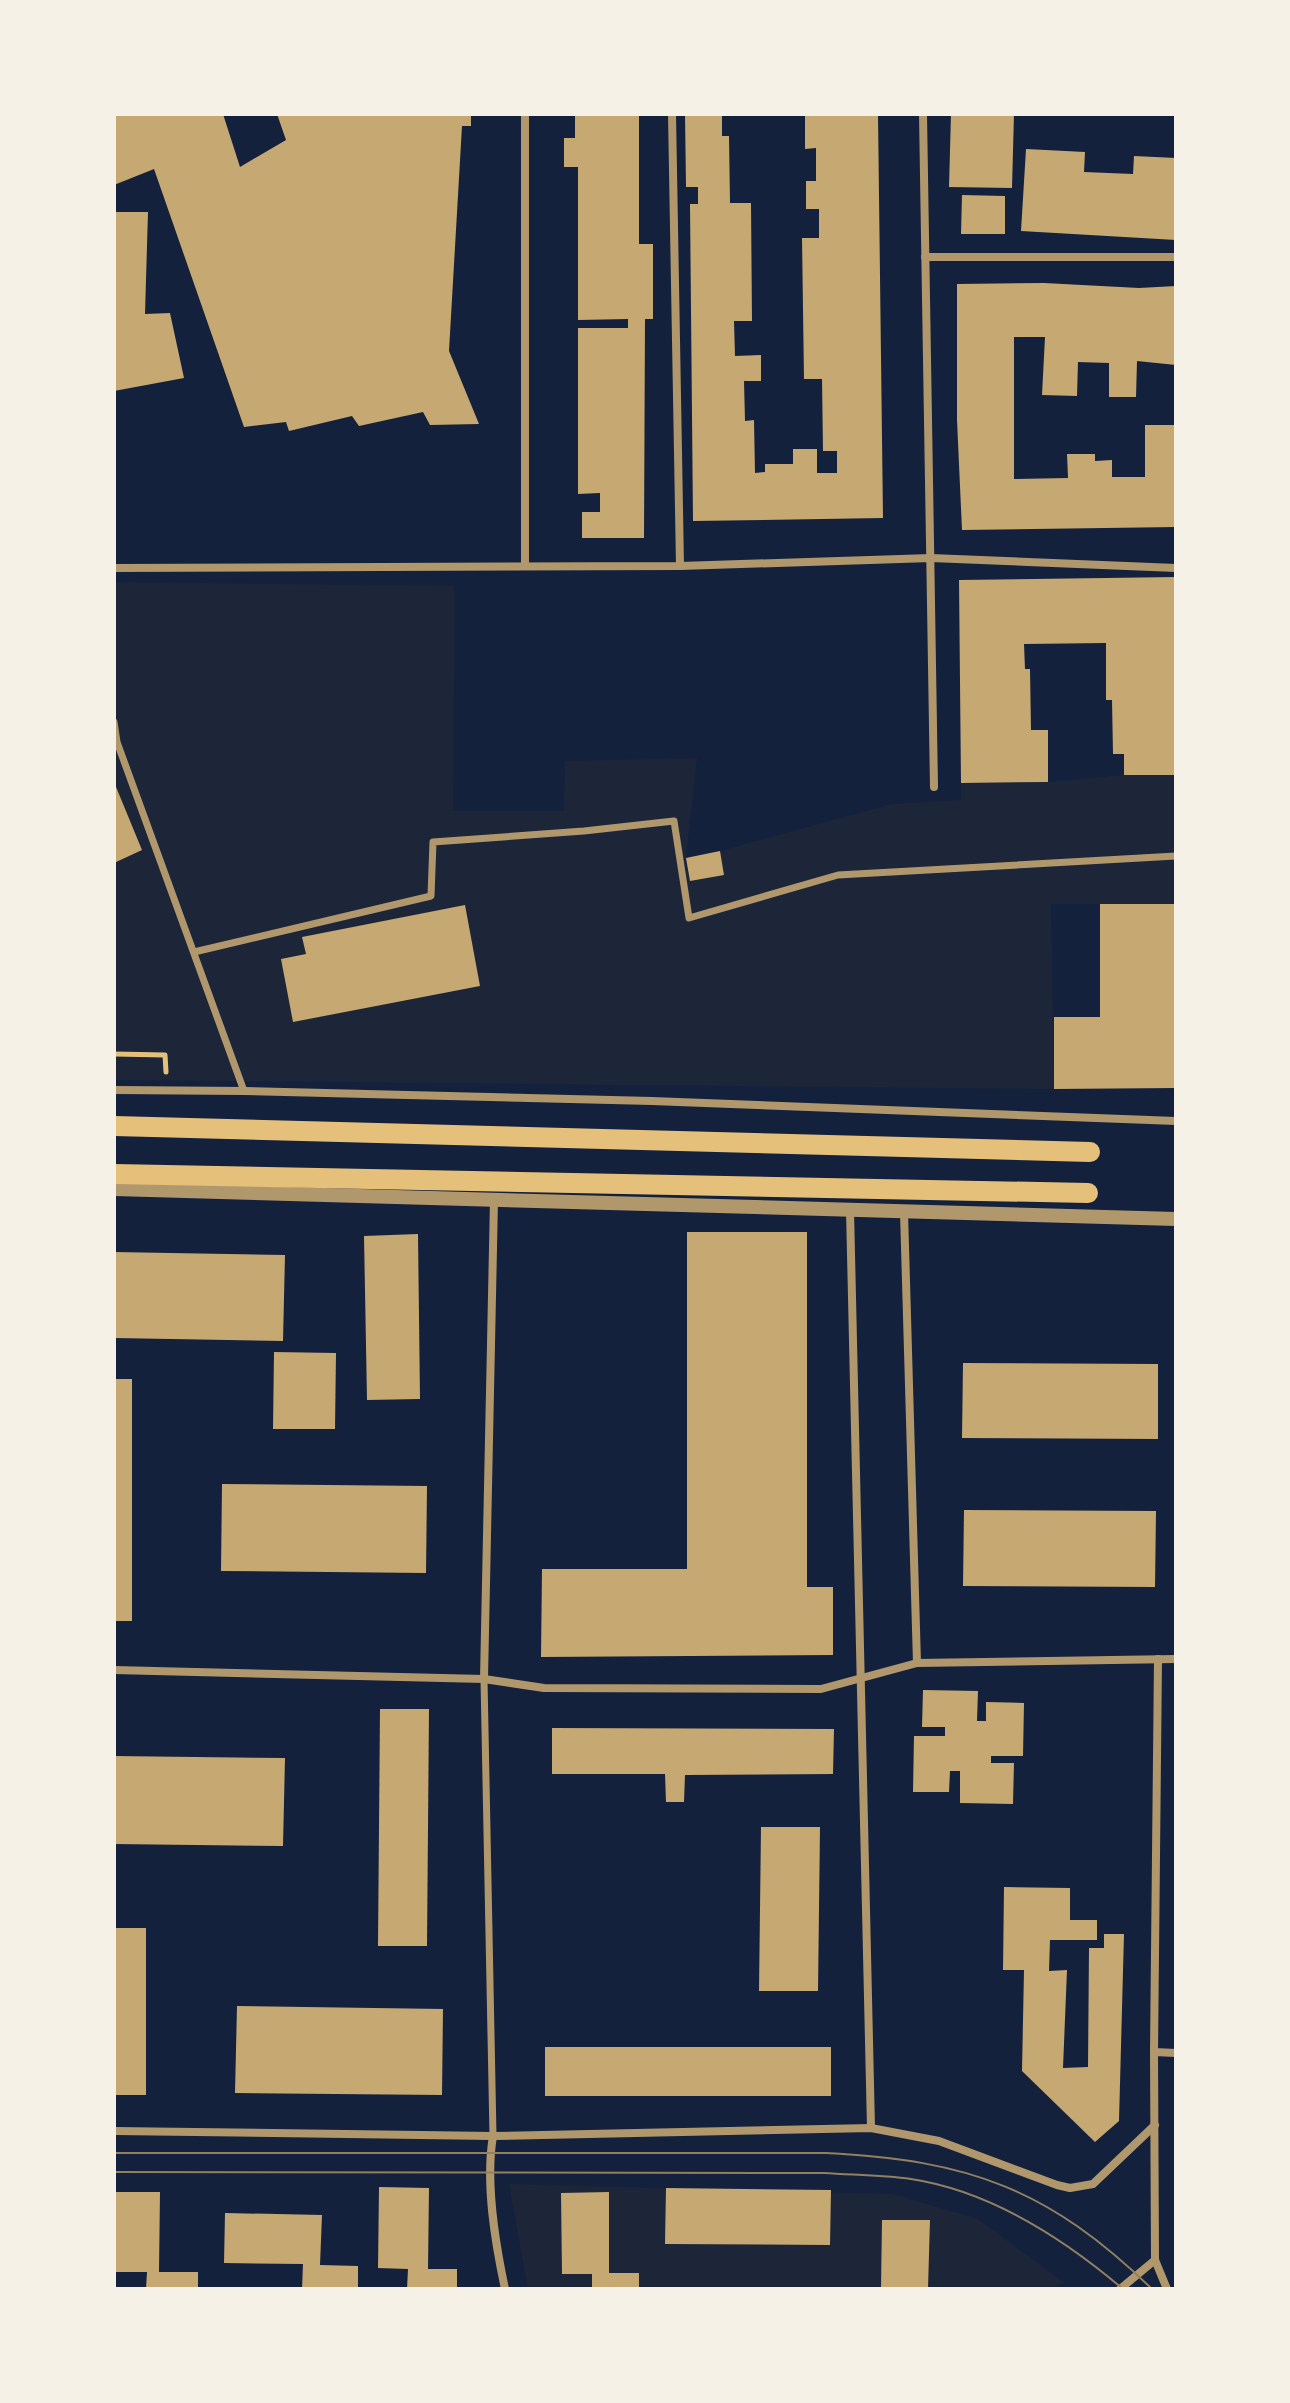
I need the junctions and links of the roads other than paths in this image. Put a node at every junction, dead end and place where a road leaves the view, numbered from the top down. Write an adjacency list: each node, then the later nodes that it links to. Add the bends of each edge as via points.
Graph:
1 (525, 114): 7 (street)
2 (672, 114): 8 (street)
3 (923, 114): 4 (street)
4 (925, 257): 5 (street); 6 (street)
5 (1176, 257)
6 (931, 558): 8 (street); 10 (street); 13 (street)
7 (525, 566): 8 (street); 9 (street)
8 (680, 566)
9 (114, 568)
10 (1176, 568)
11 (114, 722): 12 (street)
12 (115, 742): 15 (street)
13 (934, 787)
14 (1176, 856): 15 (street, via 838,875 689,918 674,821 433,842 431,896)
15 (194, 952): 17 (street)
16 (114, 1090): 17 (street)
17 (244, 1091): 18 (street)
18 (1176, 1121)
19 (114, 1126): 20 (main road)
20 (1090, 1152)
21 (114, 1174): 23 (main road)
22 (114, 1189): 24 (street)
23 (1088, 1193)
24 (494, 1200): 25 (street); 32 (street)
25 (850, 1210): 26 (street); 33 (street)
26 (904, 1212): 27 (street); 30 (street)
27 (1176, 1219)
28 (1158, 1659): 29 (street); 30 (street); 34 (street)
29 (1176, 1659)
30 (917, 1663): 33 (street)
31 (114, 1670): 32 (street)
32 (484, 1679): 33 (street, via 544,1688 821,1689); 39 (street)
33 (861, 1679): 37 (street)
34 (1154, 2052): 35 (street); 36 (street)
35 (1176, 2053)
36 (1155, 2125): 37 (street, via 1093,2184 1070,2188 939,2141); 40 (street)
37 (871, 2128): 39 (street)
38 (114, 2131): 39 (street)
39 (493, 2136): 42 (street, via 495,2246)
40 (1155, 2260): 41 (street); 43 (street)
41 (1121, 2288)
42 (505, 2289)
43 (1167, 2289)

